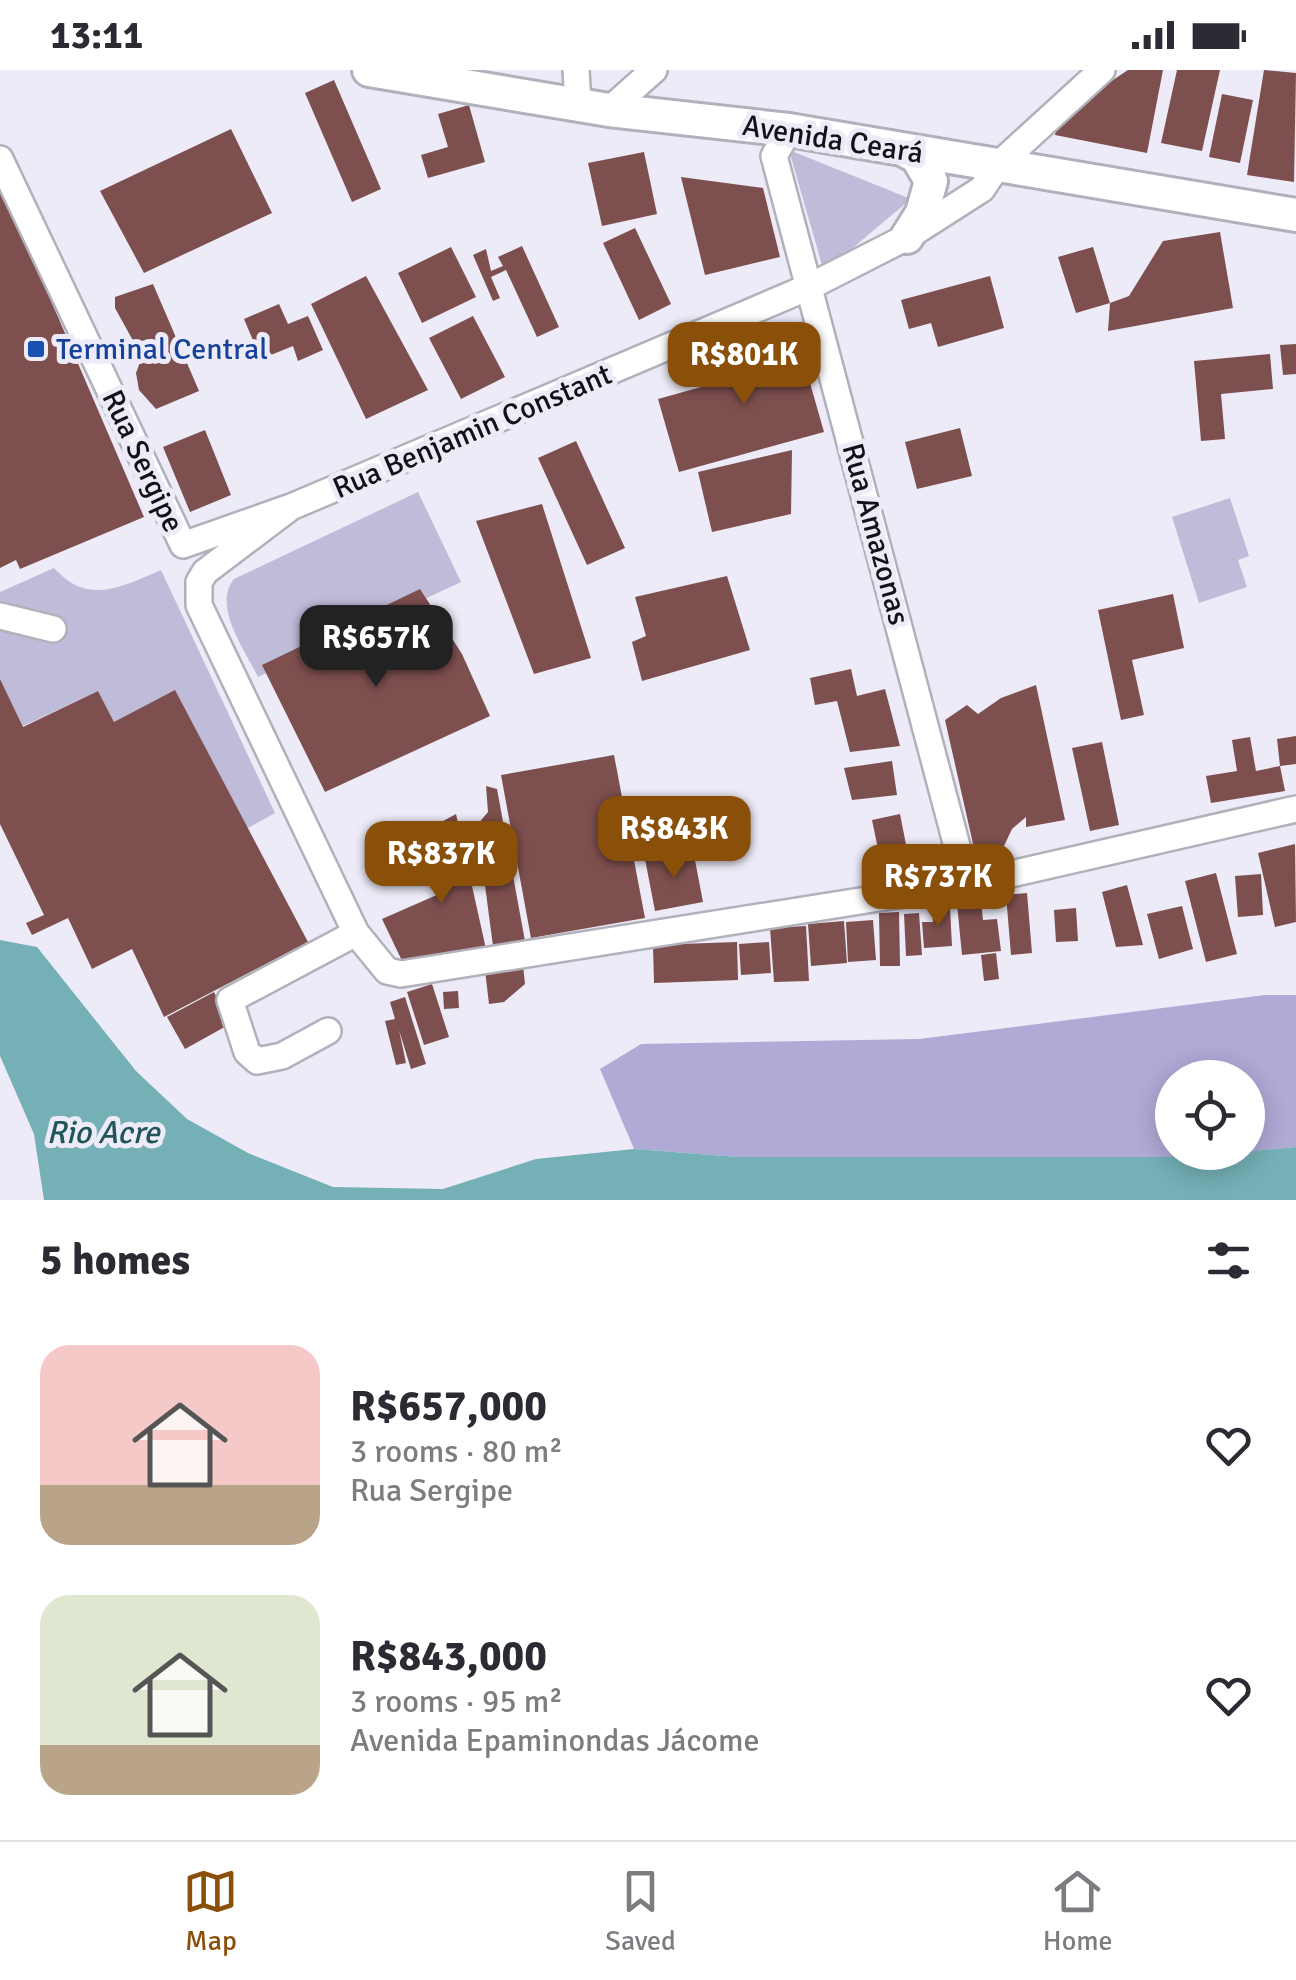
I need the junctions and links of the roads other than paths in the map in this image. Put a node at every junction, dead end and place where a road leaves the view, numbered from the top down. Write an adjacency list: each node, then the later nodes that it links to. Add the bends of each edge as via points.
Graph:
1 (576, 70): 5 (street)
2 (654, 70): 5 (street)
3 (1102, 70): 9 (street, Rua Benjamin Constant)
4 (380, 71): 5 (main road, Avenida Ceará)
5 (594, 107): 6 (main road, Avenida Ceará)
6 (790, 130): 7 (main road, Avenida Ceará); 12 (street, Rua Amazonas, via 774,156)
7 (902, 150): 9 (main road, Avenida Ceará); 11 (main road, via 917,157 931,181)
8 (0, 159): 14 (street, Rua Sergipe)
9 (998, 164): 10 (main road, Avenida Ceará); 11 (street, Rua Benjamin Constant, via 966,202)
10 (1296, 215)
11 (907, 237): 12 (street, Rua Benjamin Constant)
12 (811, 286): 13 (street, Rua Benjamin Constant); 18 (street, Rua Amazonas)
13 (291, 508): 14 (street, Rua Benjamin Constant); 19 (street, Rua Benjamin Constant, via 216,561 198,582 199,605)
14 (183, 545)
15 (0, 616): 16 (street)
16 (53, 629)
17 (1296, 810): 18 (street)
18 (967, 884): 19 (street, via 402,974 387,971)
19 (361, 942): 20 (street, via 230,1000 247,1052 258,1060 282,1056)
20 (328, 1031)

